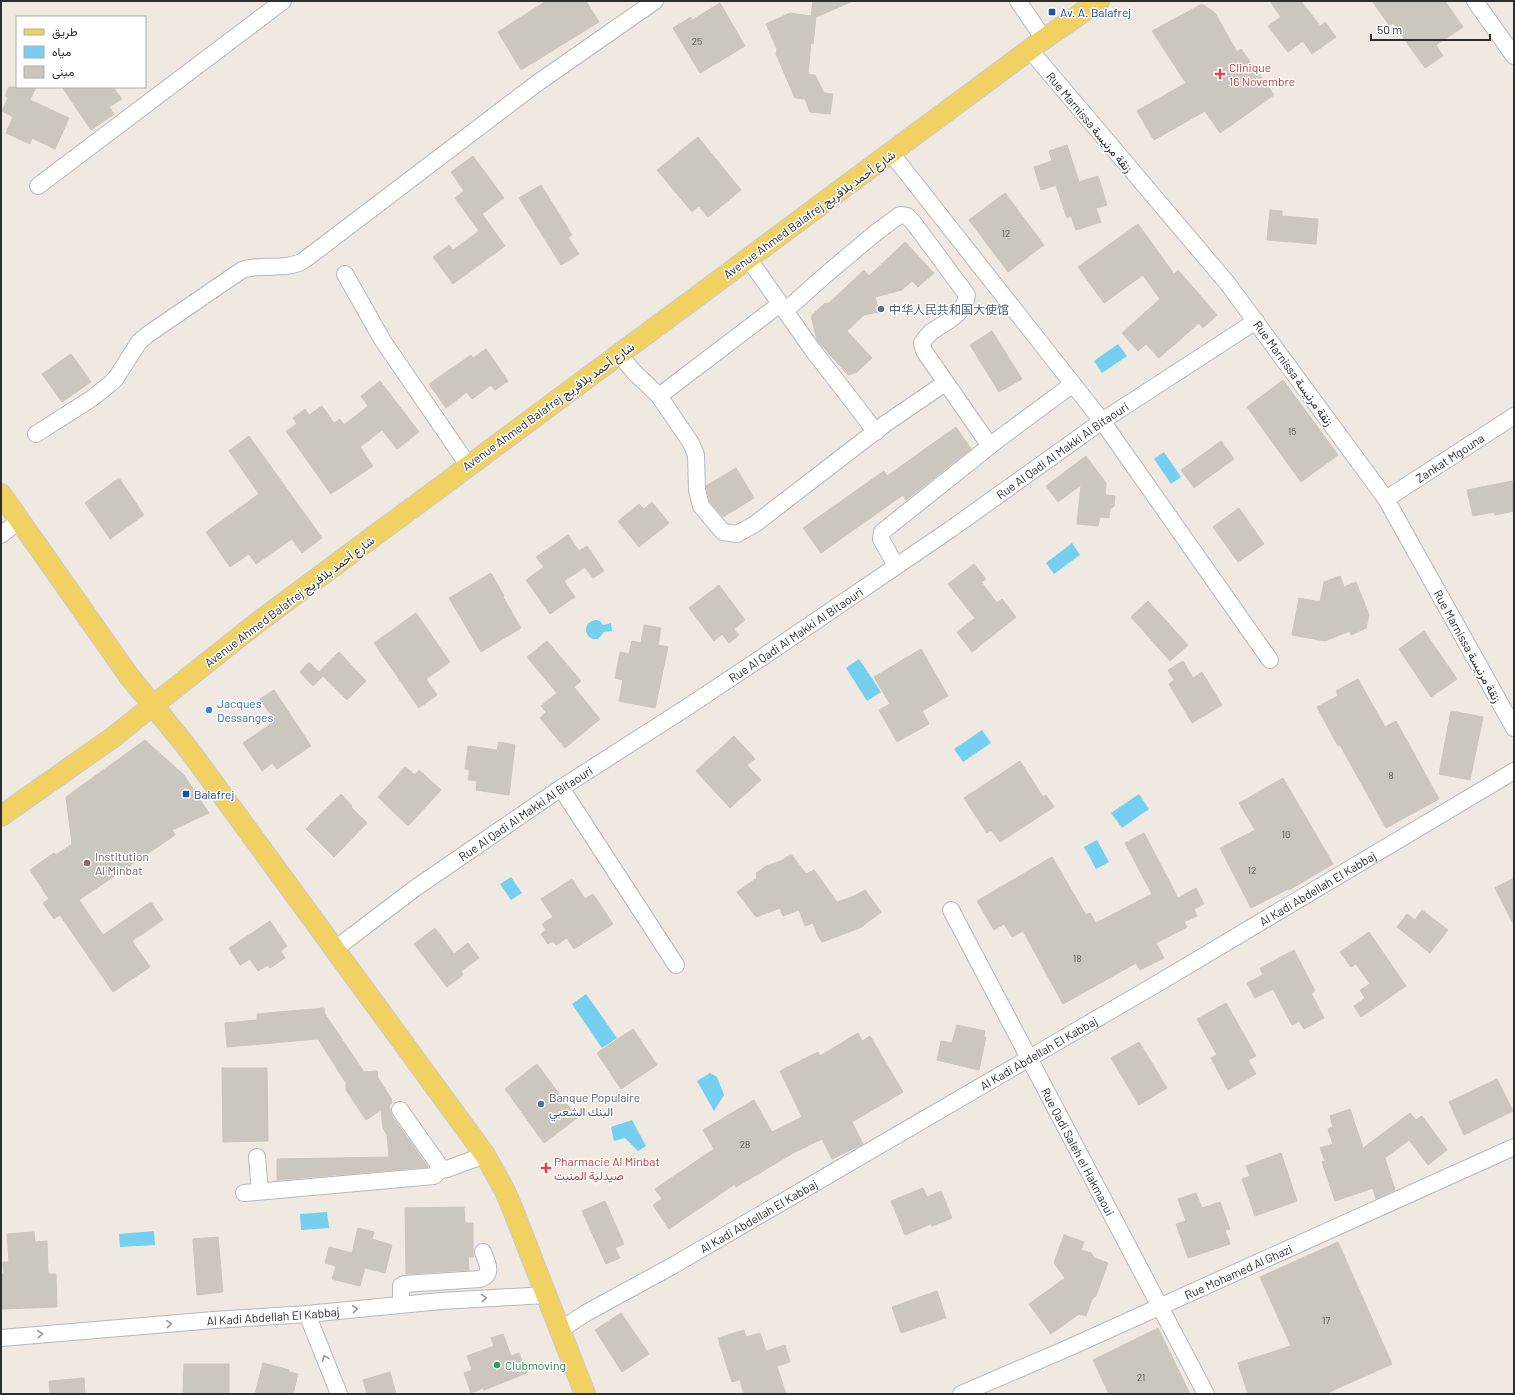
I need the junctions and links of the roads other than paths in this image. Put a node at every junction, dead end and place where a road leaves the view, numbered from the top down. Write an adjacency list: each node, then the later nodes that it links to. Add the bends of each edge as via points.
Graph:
1 (283, 1): 9 (street)
2 (1018, 1): 6 (street, Rue Marnissa زنقة مرنيسة)
3 (1100, 1): 6 (main road, Avenue Ahmed Balafrej شارع أحمد بلافريج)
4 (1475, 1): 7 (street)
5 (653, 2): 21 (street, via 536,84 303,261 294,266 256,266 242,270 146,335 110,384 91,400)
6 (1037, 44): 8 (main road, Avenue Ahmed Balafrej شارع أحمد بلافريج); 13 (street, Rue Marnissa زنقة مرنيسة, via 1136,177 1198,248)
7 (1514, 56)
8 (891, 153): 10 (main road, Avenue Ahmed Balafrej شارع أحمد بلافريج); 16 (street)
9 (38, 186)
10 (748, 258): 12 (street); 14 (main road, Avenue Ahmed Balafrej شارع أحمد بلافريج)
11 (345, 274): 23 (street, via 383,341)
12 (783, 307): 15 (street, via 878,230 900,216 908,216 967,295 959,314 929,334 922,343 924,351); 17 (street); 20 (street)
13 (1256, 321): 19 (street, Rue Al Qadi Al Makki Al Bitaouri); 25 (street, Rue Marnissa زنقة مرنيسة)
14 (619, 354): 17 (street); 23 (main road, Avenue Ahmed Balafrej شارع أحمد بلافريج)
15 (945, 383): 20 (street); 22 (street)
16 (1073, 384): 19 (street); 22 (street)
17 (659, 396): 20 (street, via 691,443 696,455 697,490 701,506 723,532 737,534 755,524)
18 (1514, 416): 25 (street, Zankat Mgouna)
19 (1102, 421): 28 (street, Rue Al Qadi Al Makki Al Bitaouri); 29 (street)
20 (876, 432)
21 (36, 434)
22 (990, 446): 28 (street, via 882,532 881,539)
23 (468, 465): 30 (main road, Avenue Ahmed Balafrej شارع أحمد بلافريج, via 257,623)
24 (1, 494): 26 (main road)
25 (1386, 499): 31 (street, Rue Marnissa زنقة مرنيسة)
26 (20, 520): 27 (street); 30 (main road, via 129,676)
27 (1, 534)
28 (896, 566): 33 (street, Rue Al Qadi Al Makki Al Bitaouri, via 689,706)
29 (1270, 660)
30 (154, 706): 34 (main road, Avenue Ahmed Balafrej شارع أحمد بلافريج); 36 (main road)
31 (1514, 728)
32 (1514, 771): 38 (street, Al Kadi Abdellah El Kabbaj)
33 (561, 788): 36 (street, Rue Al Qadi Al Makki Al Bitaouri, via 414,889); 37 (street)
34 (1, 816)
35 (951, 910): 38 (street, Rue Qadi Saleh el Hakmaoui)
36 (335, 949): 41 (main road)
37 (676, 965)
38 (1029, 1059): 49 (street, Rue Qadi Saleh el Hakmaoui); 51 (street, Al Kadi Abdellah El Kabbaj)
39 (400, 1110): 43 (street, via 439,1165)
40 (1514, 1147): 49 (street, Rue Mohamed Al Ghazi)
41 (484, 1155): 43 (street); 47 (main road, via 505,1190)
42 (257, 1157): 44 (street)
43 (439, 1170): 44 (street, via 434,1176)
44 (260, 1191): 45 (street)
45 (244, 1193)
46 (483, 1252): 48 (street, via 489,1268 484,1278 404,1284 400,1289)
47 (546, 1295): 48 (street, Al Kadi Abdellah El Kabbaj, one-way to 47); 51 (main road)
48 (402, 1304): 50 (street, Al Kadi Abdellah El Kabbaj, one-way to 48)
49 (1158, 1306): 55 (street, Rue Mohamed Al Ghazi); 56 (street, Rue Qadi Saleh el Hakmaoui)
50 (307, 1314): 52 (street, Al Kadi Abdellah El Kabbaj, one-way to 50); 53 (street, one-way to 50)
51 (560, 1330): 54 (main road)
52 (1, 1338)
53 (339, 1394)
54 (585, 1394)
55 (961, 1394)
56 (1206, 1394)

